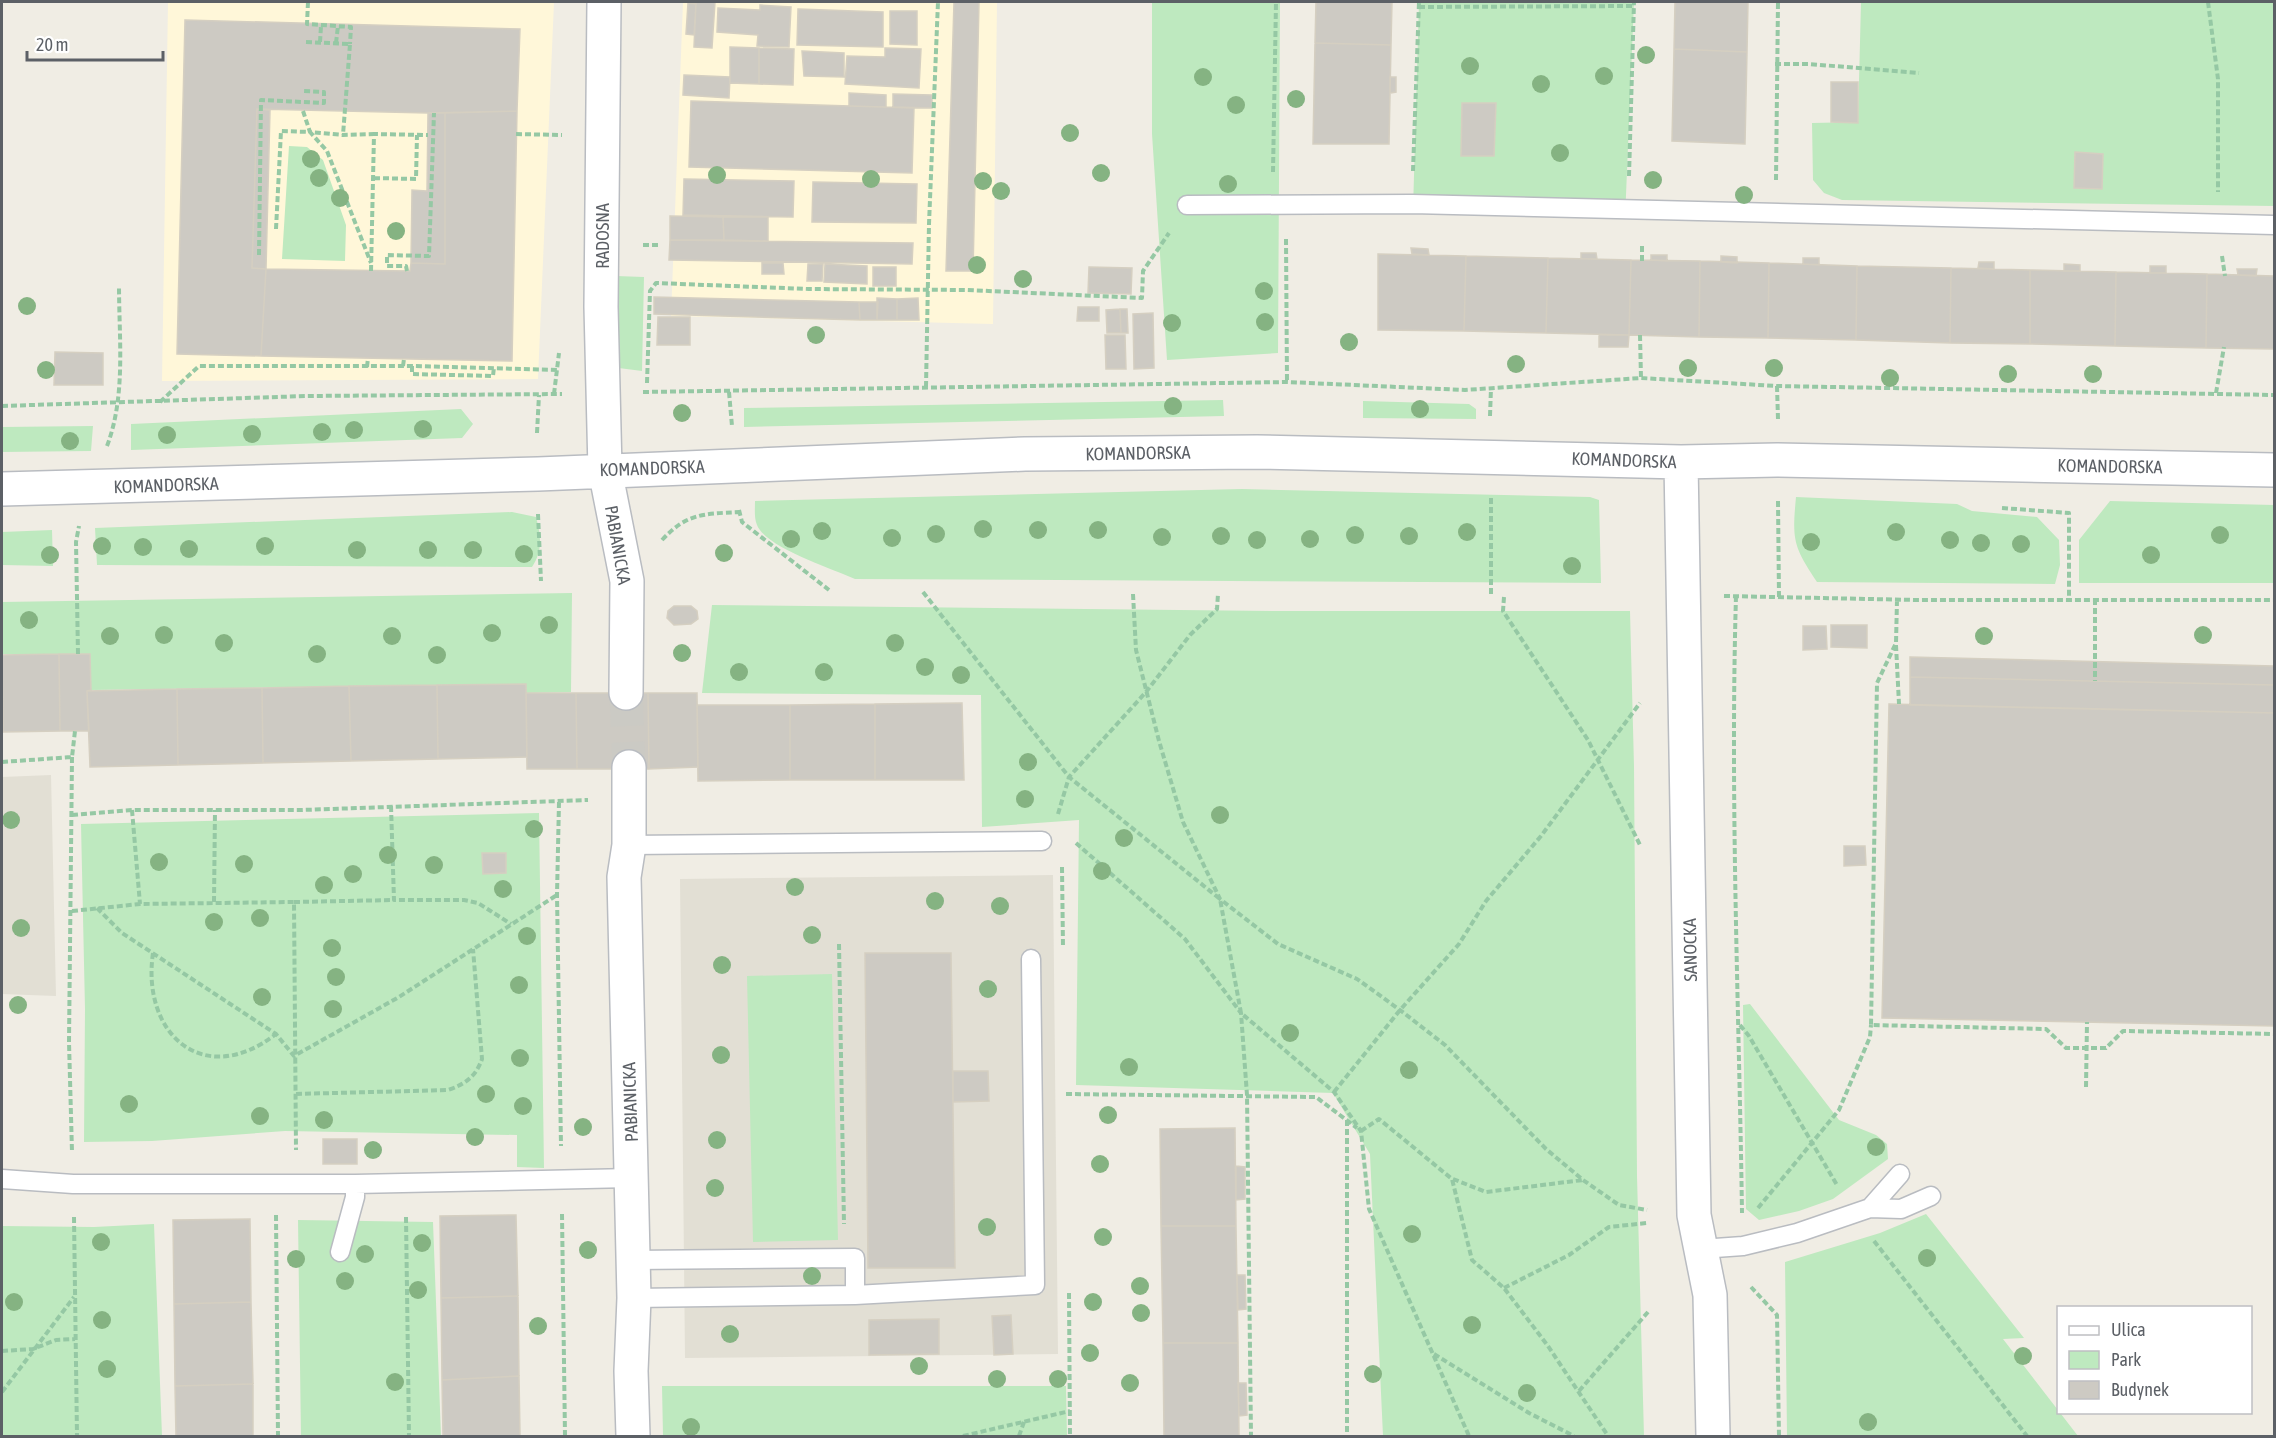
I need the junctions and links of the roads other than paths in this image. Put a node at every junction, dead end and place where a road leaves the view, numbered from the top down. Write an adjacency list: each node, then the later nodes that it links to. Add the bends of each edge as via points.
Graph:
1 (604, 2): 5 (street, RADOSNA, via 601,285)
2 (1188, 205): 3 (lane, via 1412,204)
3 (2274, 225)
4 (1681, 462): 5 (street, KOMANDORSKA, via 1223,452 1025,454); 6 (street, KOMANDORSKA, via 1777,460); 19 (street, SANOCKA, via 1694,1215)
5 (605, 470): 7 (street, KOMANDORSKA); 8 (street, PABIANICKA, via 627,581)
6 (2274, 470)
7 (2, 489)
8 (626, 693)
9 (630, 782): 11 (street, PABIANICKA)
10 (1042, 841): 11 (lane)
11 (629, 845): 14 (street, PABIANICKA, via 624,877)
12 (1031, 959): 22 (lane, via 1035,1285)
13 (1900, 1174): 18 (lane)
14 (631, 1178): 16 (lane); 21 (street, PABIANICKA)
15 (2, 1179): 16 (lane, via 73,1184)
16 (356, 1184): 20 (lane)
17 (1931, 1196): 18 (lane, via 1901,1209)
18 (1870, 1208): 19 (lane, via 1797,1233 1743,1246)
19 (1701, 1249): 25 (street, SANOCKA, via 1710,1295)
20 (340, 1252)
21 (633, 1260): 22 (lane, via 855,1258); 23 (street, PABIANICKA)
22 (855, 1295): 23 (lane)
23 (634, 1298): 24 (street, PABIANICKA)
24 (633, 1437)
25 (1713, 1437)

